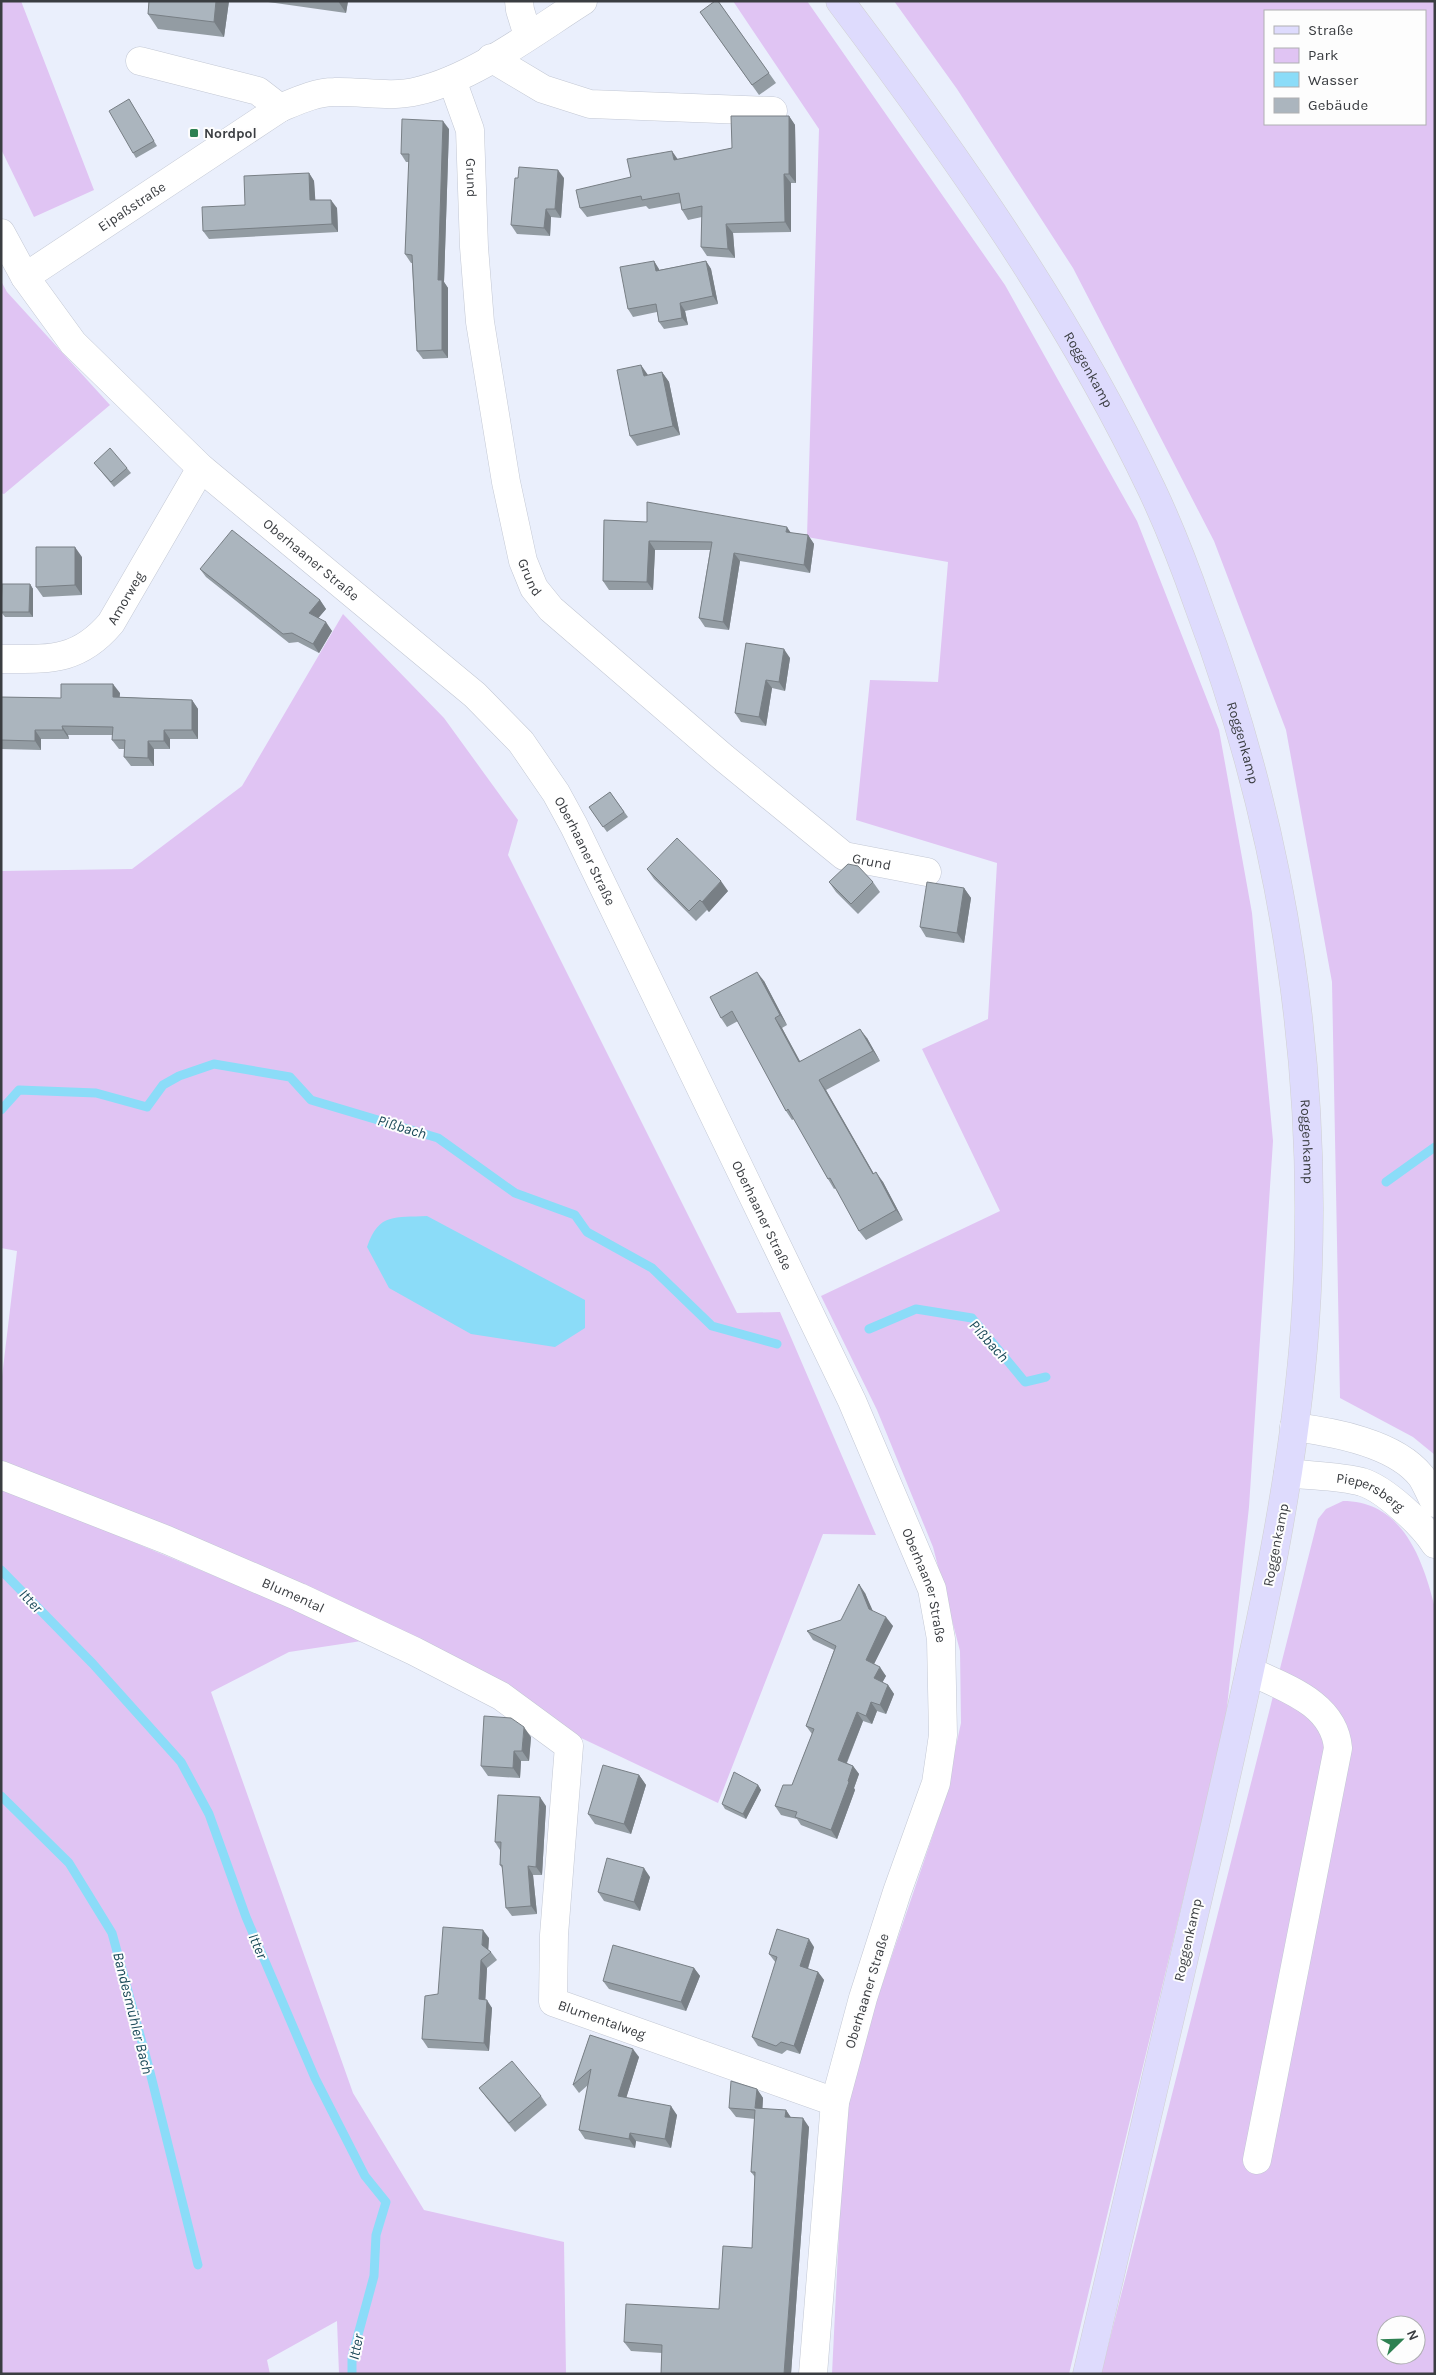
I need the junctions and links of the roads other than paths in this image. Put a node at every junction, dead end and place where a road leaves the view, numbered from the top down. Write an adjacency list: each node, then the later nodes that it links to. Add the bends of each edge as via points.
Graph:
1 (519, 1): 4 (street)
2 (582, 1): 4 (street, Eipaßstraße)
3 (840, 1): 15 (main road, Roggenkamp, via 1005,232 1116,420 1177,548 1240,726 1273,859 1289,941 1306,1111 1309,1231 1305,1326)
4 (528, 36): 5 (street, Eipaßstraße)
5 (491, 58): 7 (street, Eipaßstraße); 9 (street, via 543,89 590,104)
6 (140, 61): 8 (street, via 258,91)
7 (452, 80): 8 (street, Eipaßstraße, via 397,95 333,92 305,97); 14 (street, Grund, via 470,130 480,322 508,491 523,561 534,588 551,609 844,856)
8 (280, 108): 11 (street, Eipaßstraße)
9 (773, 111)
10 (1, 234): 11 (street)
11 (25, 277): 12 (street, Oberhaaner Straße, via 73,343)
12 (201, 468): 13 (street, Amorweg, via 111,623 96,640 62,656); 22 (street, Oberhaaner Straße, via 475,696 520,742 556,794 852,1401 932,1589 941,1639 944,1691 944,1735 936,1783 863,1998)
13 (1, 659)
14 (927, 872)
15 (1294, 1427): 16 (main road, Roggenkamp); 18 (street, via 1328,1431 1399,1456 1421,1476)
16 (1288, 1473): 19 (street, Piepersberg, via 1363,1482 1391,1498); 20 (main road, Roggenkamp, via 1277,1544)
17 (1, 1475): 21 (street, Blumental, via 176,1544 414,1651 501,1696)
18 (1435, 1503)
19 (1435, 1544)
20 (1250, 1671): 23 (street, via 1317,1706 1332,1726 1338,1748); 25 (main road, Roggenkamp)
21 (569, 1746): 22 (street, Blumentalweg, via 554,1935 553,2002)
22 (835, 2102): 24 (street, Oberhaaner Straße)
23 (1257, 2160)
24 (813, 2374)
25 (1087, 2374)

